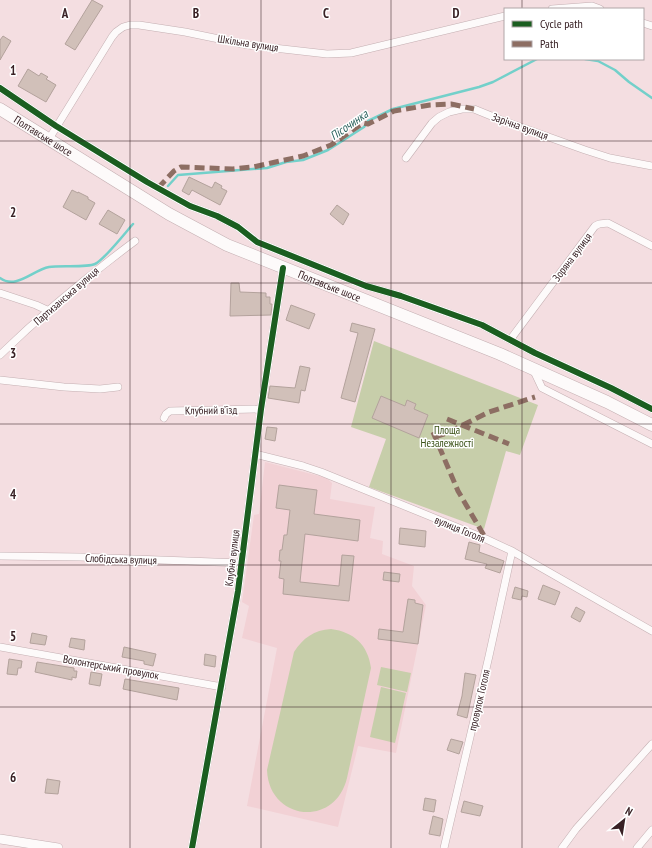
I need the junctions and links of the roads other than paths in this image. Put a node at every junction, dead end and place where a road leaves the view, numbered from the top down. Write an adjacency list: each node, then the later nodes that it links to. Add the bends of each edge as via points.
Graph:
1 (591, 3): 2 (street)
2 (558, 8)
3 (504, 16): 6 (street, Шкільна вулиця, via 343,54 248,46 185,32 139,24 130,25 112,37)
4 (0, 88): 6 (street)
5 (0, 109): 7 (highway, Полтавське шосе)
6 (56, 126): 7 (street, Шкільна вулиця); 15 (street, via 176,199 238,227 257,242 366,286 482,324)
7 (49, 139): 12 (highway, Полтавське шосе, via 169,214 227,245)
8 (406, 158): 9 (street, Зарічна вулиця, via 439,117 462,109 474,109 585,150)
9 (652, 166)
10 (135, 241): 14 (street, Партизанська вулиця)
11 (652, 246): 15 (street, Зоряна вулиця, via 608,223 595,226)
12 (283, 268): 17 (highway, Полтавське шосе); 20 (street, Клубна вулиця)
13 (0, 294): 14 (street)
14 (48, 311): 16 (street, Партизанська вулиця)
15 (510, 340): 21 (street)
16 (0, 355)
17 (533, 369): 23 (highway, Полтавське шосе); 24 (street, via 542,388)
18 (0, 380): 19 (street, via 64,387)
19 (118, 387)
20 (261, 409): 22 (street, Клубний в’їзд, via 170,411); 25 (street, Клубна вулиця)
21 (652, 409)
22 (164, 418)
23 (652, 425)
24 (652, 444)
25 (255, 454): 26 (street, вулиця Гоголя, via 320,472); 28 (street, Клубна вулиця)
26 (512, 552): 29 (street, вулиця Гоголя); 37 (street, провулок Гоголя)
27 (0, 556): 28 (street, Слобідська вулиця)
28 (241, 563): 31 (street, Клубна вулиця)
29 (652, 631)
30 (0, 647): 31 (street, Волонтерський провулок)
31 (222, 687): 36 (street, Клубна вулиця)
32 (652, 744): 38 (street)
33 (652, 830): 39 (street)
34 (0, 839): 35 (street)
35 (58, 848)
36 (192, 848)
37 (444, 848)
38 (562, 848)
39 (637, 848)

